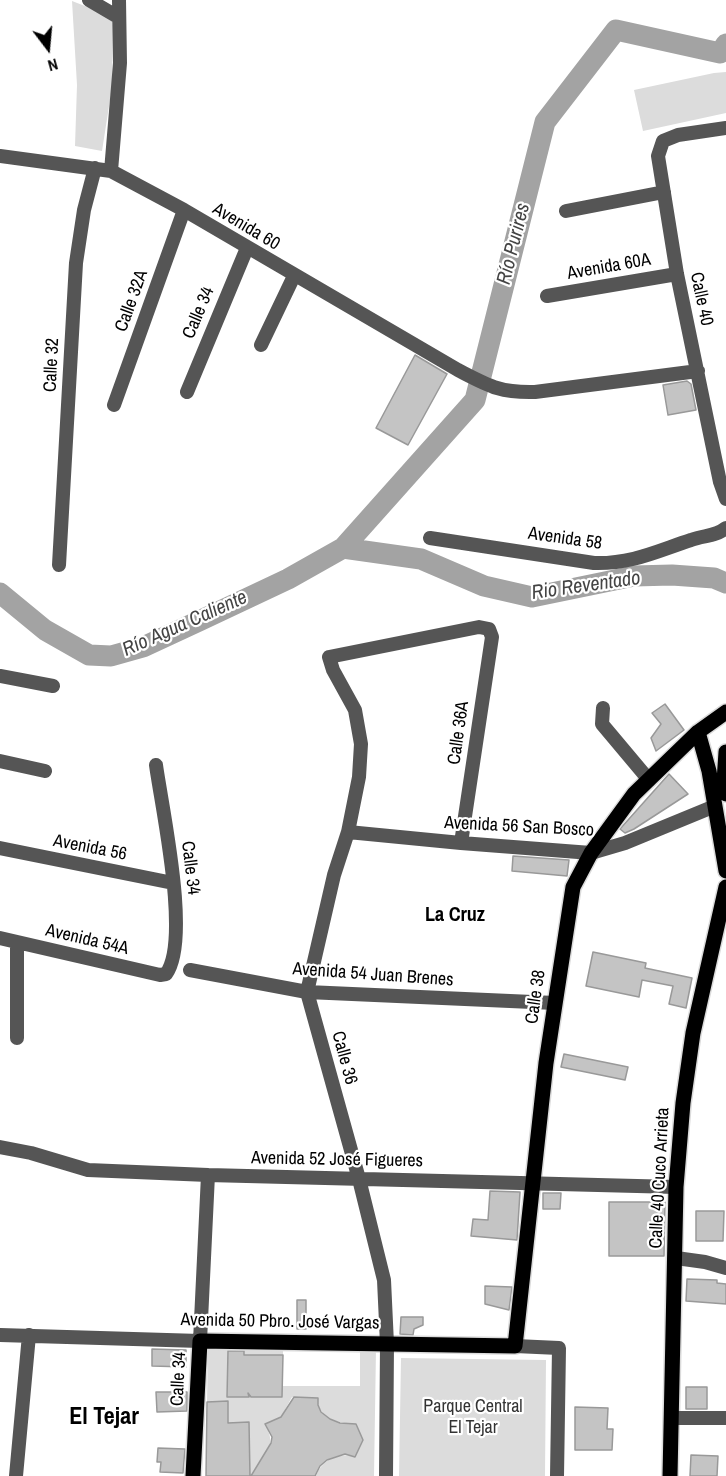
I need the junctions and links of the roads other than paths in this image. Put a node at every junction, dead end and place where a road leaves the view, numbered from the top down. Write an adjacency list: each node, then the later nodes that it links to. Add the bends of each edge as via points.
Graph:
1 (89, 0): 3 (street)
2 (119, 0): 3 (street)
3 (118, 17): 7 (street, via 120,63)
4 (726, 128): 8 (street, Calle 40, via 663,141 658,156)
5 (0, 156): 6 (street, Avenida 60)
6 (95, 168): 7 (street, Avenida 60); 22 (street, Calle 32, via 76,263)
7 (111, 171): 9 (street, Avenida 60)
8 (664, 192): 10 (street); 12 (street, Calle 40)
9 (184, 210): 11 (street, Avenida 60); 18 (street, Calle 32A)
10 (566, 211)
11 (247, 248): 13 (street, Avenida 60); 17 (street, Calle 34)
12 (677, 274): 14 (street, Avenida 60A); 16 (street, Calle 40)
13 (294, 276): 15 (street); 16 (street, Avenida 60, via 458,370 512,393)
14 (547, 296)
15 (261, 345)
16 (698, 371): 19 (street, Calle 40)
17 (187, 392)
18 (114, 405)
19 (726, 499)
20 (726, 528): 21 (street, Avenida 58, via 717,535 614,563)
21 (430, 538)
22 (59, 565)
23 (329, 657): 36 (street, Calle 36, via 355,710 361,744); 37 (street, Calle 36A, via 489,628 492,637)
24 (0, 676): 25 (street)
25 (53, 686)
26 (603, 708): 33 (street, via 602,724)
27 (726, 712): 28 (main road, Calle 38)
28 (698, 732): 33 (main road, Calle 38); 35 (main road)
29 (726, 752): 34 (main road)
30 (0, 761): 32 (street)
31 (156, 765): 41 (street, Calle 34)
32 (45, 771)
33 (649, 780): 39 (main road, Calle 38, via 634,794)
34 (726, 794)
35 (715, 806): 39 (street, Avenida 56 San Bosco); 40 (main road)
36 (348, 832): 37 (street, Avenida 56 San Bosco); 47 (street, Calle 36)
37 (461, 843): 39 (street, Avenida 56 San Bosco)
38 (0, 848): 41 (street, Avenida 56)
39 (591, 853): 48 (main road, Calle 38, via 573,887)
40 (726, 871)
41 (173, 883): 46 (street, Calle 34, via 177,922 175,947)
42 (726, 887): 54 (main road, Calle 40 Cuco Arrieta, via 693,1033)
43 (0, 938): 44 (street, Avenida 54A)
44 (17, 942): 46 (street, Avenida 54A); 49 (street)
45 (190, 969): 47 (street, Avenida 54 Juan Brenes)
46 (166, 974)
47 (307, 992): 48 (street, Avenida 54 Juan Brenes); 52 (street, Calle 36)
48 (555, 1002): 53 (main road, Calle 38)
49 (17, 1038)
50 (0, 1147): 51 (street, Avenida 52 José Figueres, via 81,1169)
51 (208, 1175): 52 (street, Avenida 52 José Figueres); 59 (street, Calle 34)
52 (359, 1179): 53 (street, Avenida 52 José Figueres); 60 (street, Calle 36, via 384,1280)
53 (532, 1182): 54 (street, Avenida 52 José Figueres); 61 (main road, Calle 38)
54 (676, 1187): 55 (main road, Calle 40 Cuco Arrieta)
55 (676, 1258): 56 (street); 62 (main road, Calle 40 Cuco Arrieta)
56 (726, 1268)
57 (0, 1335): 58 (street, Avenida 50 Pbro. José Vargas)
58 (29, 1335): 59 (street, Avenida 50 Pbro. José Vargas); 64 (street)
59 (200, 1341): 60 (main road, Avenida 50 Pbro. José Vargas); 65 (main road, Calle 34)
60 (387, 1344): 61 (main road, Avenida 50 Pbro. José Vargas); 66 (street, Calle 36)
61 (515, 1346): 67 (street, Avenida 50 Pbro. José Vargas, via 560,1348)
62 (671, 1418): 63 (street); 68 (main road, Calle 40 Cuco Arrieta)
63 (726, 1418)
64 (16, 1476)
65 (194, 1476)
66 (386, 1476)
67 (557, 1476)
68 (670, 1476)

